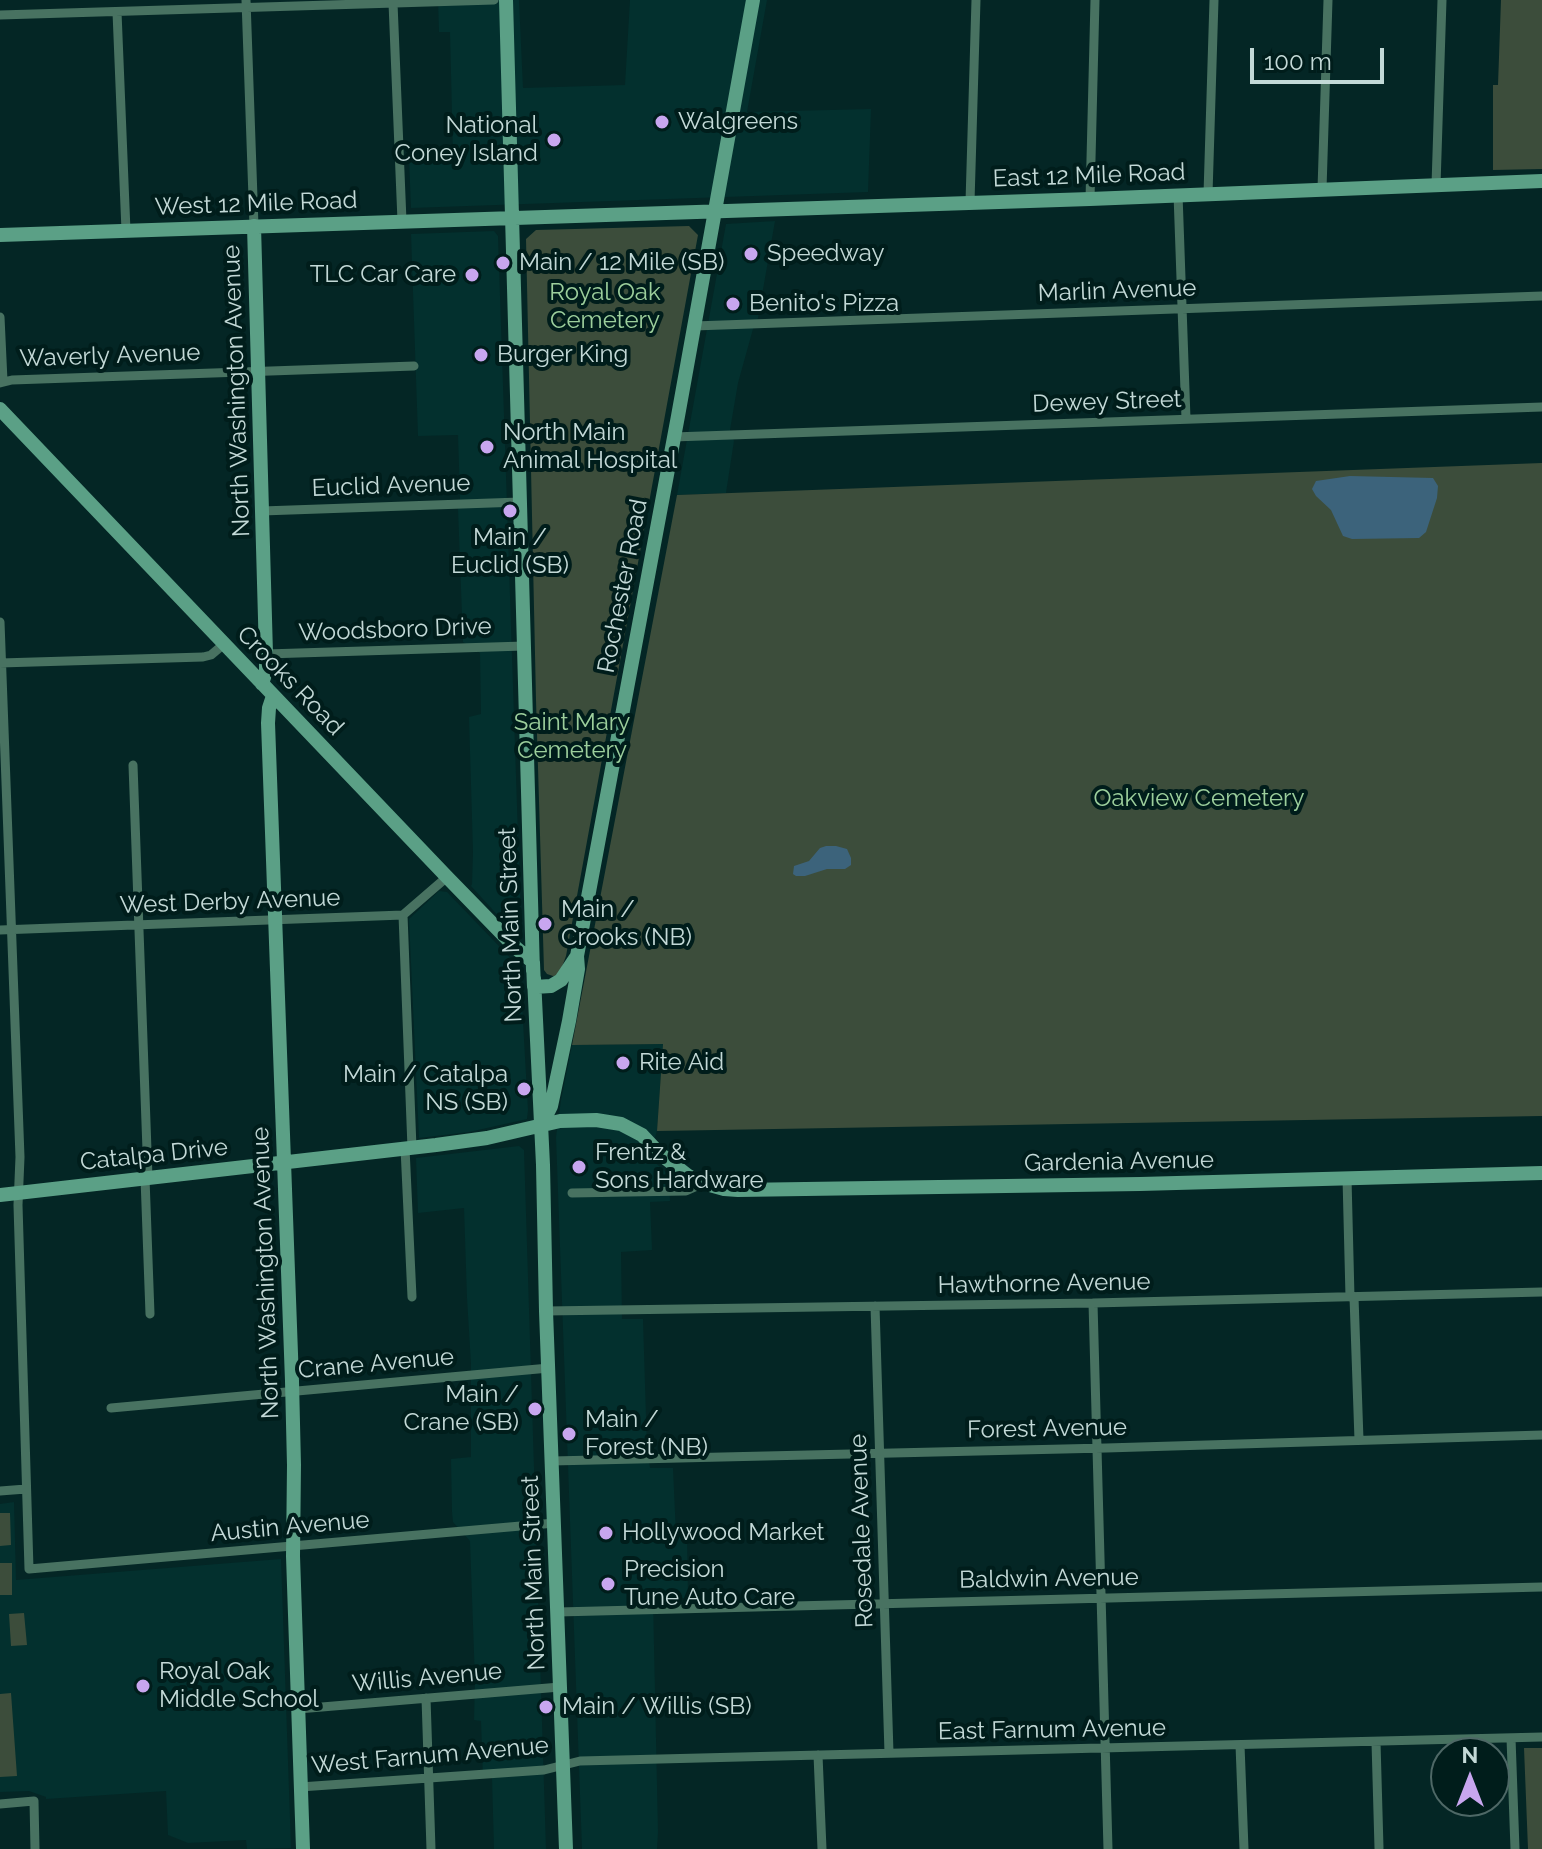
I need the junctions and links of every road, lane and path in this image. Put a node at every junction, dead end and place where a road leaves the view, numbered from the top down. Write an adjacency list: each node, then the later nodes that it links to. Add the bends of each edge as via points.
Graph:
1 (494, 0): 9 (street)
2 (506, 0): 21 (main road, North Main Street)
3 (753, 0): 20 (main road, Rochester Road)
4 (976, 0): 19 (street)
5 (1095, 0): 18 (street)
6 (1214, 0): 17 (street)
7 (1328, 0): 15 (street)
8 (1442, 0): 14 (street)
9 (393, 3): 10 (street); 22 (street)
10 (246, 4): 11 (street); 23 (street, North Washington Avenue)
11 (117, 12): 12 (street); 24 (street)
12 (0, 15)
13 (1542, 181): 14 (main road, East 12 Mile Road)
14 (1436, 185): 15 (main road, East 12 Mile Road)
15 (1322, 189): 17 (main road, East 12 Mile Road)
16 (1178, 194): 17 (main road, East 12 Mile Road); 18 (main road, East 12 Mile Road); 27 (street)
17 (1208, 194)
18 (1090, 199): 19 (main road, East 12 Mile Road)
19 (970, 202): 20 (main road, East 12 Mile Road)
20 (714, 211): 21 (main road, East 12 Mile Road); 29 (main road, Rochester Road)
21 (513, 218): 22 (main road, West 12 Mile Road); 37 (main road, North Main Street)
22 (402, 221): 23 (main road, West 12 Mile Road)
23 (254, 226): 24 (main road, West 12 Mile Road); 31 (main road, North Washington Avenue)
24 (126, 231): 25 (main road, West 12 Mile Road)
25 (0, 235)
26 (1542, 296): 27 (street, Marlin Avenue)
27 (1182, 309): 29 (street, Marlin Avenue); 35 (street)
28 (0, 317): 32 (street)
29 (694, 326): 36 (main road, Rochester Road)
30 (414, 366): 31 (street, Waverly Avenue)
31 (259, 372): 32 (street, Waverly Avenue); 38 (main road, North Washington Avenue)
32 (2, 382)
33 (1542, 407): 35 (street, Dewey Street)
34 (2, 416): 40 (main road, Crooks Road)
35 (1186, 419): 36 (street, Dewey Street)
36 (673, 437): 52 (main road, Rochester Road)
37 (520, 502): 38 (street, Euclid Avenue); 41 (main road, North Main Street)
38 (262, 511): 42 (main road, North Washington Avenue)
39 (0, 622): 43 (street)
40 (224, 644): 43 (street, via 203,657); 44 (main road, Crooks Road)
41 (524, 646): 42 (street, Woodsboro Drive); 53 (main road, North Main Street)
42 (266, 654): 44 (main road, North Washington Avenue)
43 (1, 663): 51 (street)
44 (262, 684): 45 (main road, Crooks Road)
45 (273, 696): 47 (main road, Crooks Road); 49 (main road, North Washington Avenue, via 268,723)
46 (133, 765): 50 (street)
47 (447, 877): 48 (street); 53 (main road, Crooks Road)
48 (403, 915): 49 (street, West Derby Avenue); 57 (street)
49 (275, 920): 50 (street, West Derby Avenue); 58 (main road, North Washington Avenue)
50 (139, 925): 51 (street, West Derby Avenue); 60 (street)
51 (6, 930): 63 (street)
52 (577, 956): 54 (main road, via 561,980); 55 (main road, Rochester Road, via 551,1106)
53 (533, 962): 54 (main road)
54 (534, 987): 55 (main road, North Main Street)
55 (541, 1126): 56 (main road, Gardenia Avenue); 62 (main road, Gardenia Avenue, via 570,1120 621,1124); 71 (main road, North Main Street)
56 (455, 1142): 57 (main road, Catalpa Drive)
57 (408, 1148): 58 (main road, Catalpa Drive); 67 (street)
58 (284, 1162): 60 (main road, Catalpa Drive); 74 (main road, North Washington Avenue)
59 (1542, 1173): 61 (main road, Gardenia Avenue)
60 (147, 1178): 63 (main road, Catalpa Drive); 72 (street)
61 (1347, 1178): 62 (main road, Gardenia Avenue, via 738,1190); 68 (street)
62 (699, 1182): 64 (street, Gardenia Avenue, via 686,1191)
63 (20, 1193): 65 (main road, Catalpa Drive); 81 (street)
64 (572, 1193)
65 (0, 1195)
66 (1542, 1292): 68 (street, Hawthorne Avenue)
67 (412, 1297)
68 (1352, 1297): 69 (street, Hawthorne Avenue); 77 (street)
69 (1093, 1303): 70 (street, Hawthorne Avenue); 78 (street)
70 (875, 1306): 71 (street, Hawthorne Avenue); 79 (street, Rosedale Avenue)
71 (546, 1311): 73 (main road, North Main Street)
72 (150, 1314)
73 (549, 1368): 74 (street, Crane Avenue); 80 (main road, North Main Street)
74 (292, 1391): 75 (street, Crane Avenue); 84 (main road, North Washington Avenue)
75 (111, 1408)
76 (1542, 1435): 77 (street, Forest Avenue)
77 (1359, 1440): 78 (street, Forest Avenue)
78 (1098, 1448): 79 (street, Forest Avenue); 86 (street)
79 (880, 1453): 80 (street, Forest Avenue); 87 (street, Rosedale Avenue)
80 (552, 1461): 83 (main road, North Main Street)
81 (26, 1489): 82 (street); 84 (street, Austin Avenue, via 29,1569)
82 (0, 1491)
83 (555, 1523): 84 (street, Austin Avenue); 88 (main road, North Main Street)
84 (294, 1547): 91 (main road, North Washington Avenue)
85 (1542, 1587): 86 (street, Baldwin Avenue)
86 (1102, 1598): 87 (street, Baldwin Avenue); 96 (street)
87 (884, 1603): 88 (street, Baldwin Avenue); 97 (street, Rosedale Avenue)
88 (558, 1612): 89 (main road, North Main Street)
89 (560, 1687): 90 (street, Willis Avenue); 99 (main road, North Main Street)
90 (426, 1698): 91 (street, Willis Avenue); 100 (street)
91 (298, 1709): 101 (main road, North Washington Avenue)
92 (1542, 1737): 93 (street, East Farnum Avenue)
93 (1511, 1738): 94 (street, East Farnum Avenue); 111 (street)
94 (1376, 1742): 95 (street, East Farnum Avenue); 103 (street)
95 (1240, 1745): 96 (street, East Farnum Avenue); 110 (street)
96 (1106, 1749): 97 (street, East Farnum Avenue); 109 (street)
97 (889, 1753): 98 (street, East Farnum Avenue)
98 (818, 1755): 99 (street, East Farnum Avenue, via 580,1761); 108 (street)
99 (563, 1766): 100 (street, West Farnum Avenue); 107 (main road, North Main Street)
100 (429, 1778): 101 (street, West Farnum Avenue); 106 (street)
101 (300, 1787): 105 (main road, North Washington Avenue)
102 (0, 1804): 104 (street, via 34,1801)
103 (1379, 1848)
104 (35, 1849)
105 (303, 1849)
106 (431, 1849)
107 (566, 1849)
108 (822, 1849)
109 (1108, 1849)
110 (1244, 1849)
111 (1515, 1849)

